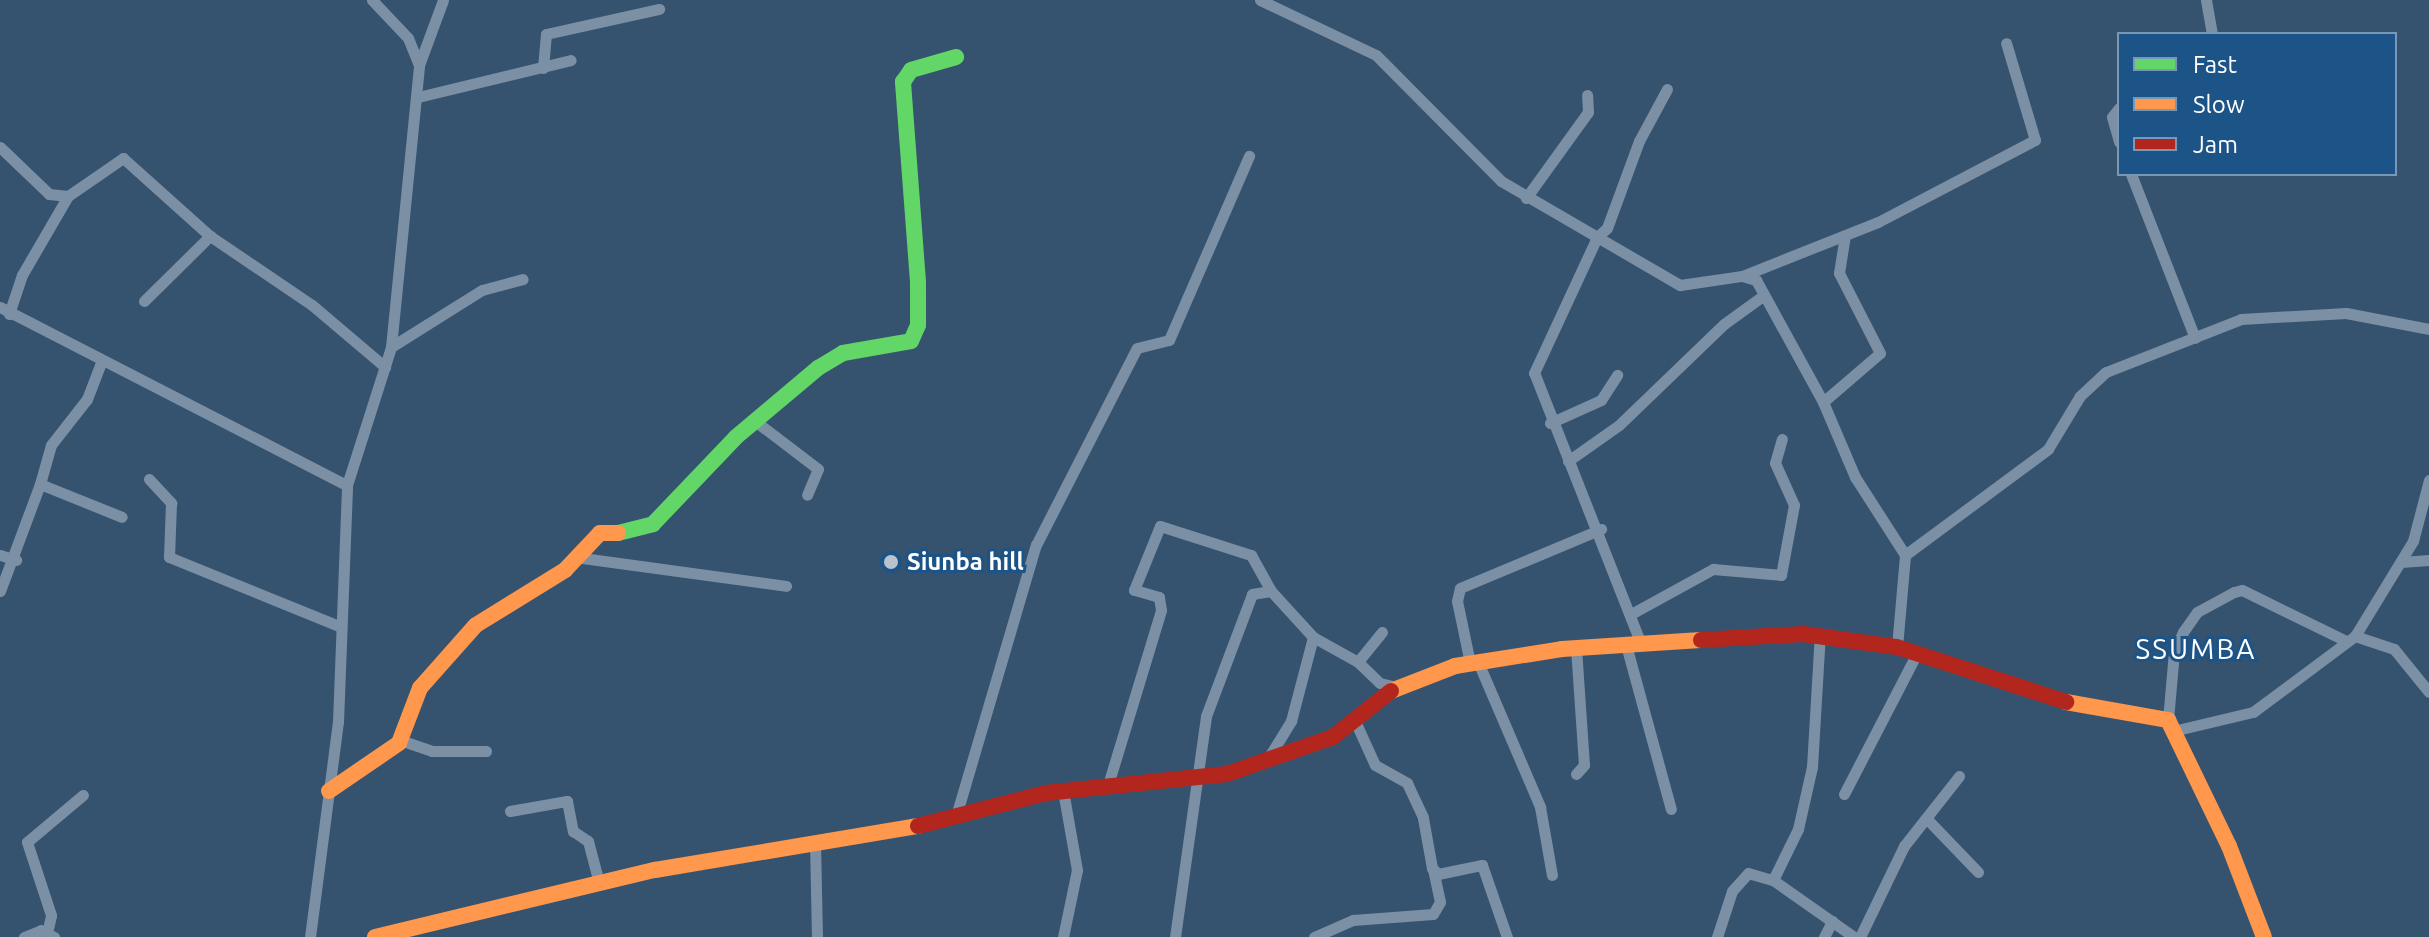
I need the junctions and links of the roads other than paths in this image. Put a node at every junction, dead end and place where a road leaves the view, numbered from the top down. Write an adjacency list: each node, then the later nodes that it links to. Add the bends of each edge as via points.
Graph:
1 (372, 0): 10 (street, via 408,38)
2 (443, 0): 10 (street)
3 (1260, 0): 21 (street, via 1376,55 1481,163)
4 (2206, 0): 6 (street)
5 (659, 9): 11 (street, via 546,34)
6 (2212, 32)
7 (2006, 43): 23 (street, via 2035,140)
8 (956, 57): 37 (street, via 911,70 903,82 918,282 918,325 911,341 843,353)
9 (571, 60): 11 (street)
10 (419, 65): 14 (street)
11 (543, 68): 14 (street)
12 (1667, 89): 24 (street, via 1639,141 1607,228)
13 (1587, 95): 21 (street, via 1588,112)
14 (418, 97): 32 (street)
15 (2117, 111): 16 (street, via 2112,117)
16 (2117, 135)
17 (0, 147): 20 (street, via 49,194)
18 (1249, 156): 86 (street, via 1169,340 1137,348 1036,545)
19 (2132, 176): 31 (street)
20 (68, 196): 22 (street, via 123,158); 29 (street)
21 (1526, 198): 24 (street)
22 (210, 236): 28 (street); 34 (street, via 312,305)
23 (1845, 236): 25 (street); 36 (street, via 1839,273 1880,353)
24 (1597, 237): 25 (street, via 1673,284); 38 (street, via 1534,370)
25 (1742, 276): 27 (street, via 1756,280)
26 (523, 279): 32 (street, via 482,290)
27 (1764, 295): 36 (street); 40 (street, via 1724,324 1619,425)
28 (144, 301)
29 (4, 310): 33 (street)
30 (2429, 329): 31 (street, via 2305,311 2241,319)
31 (2195, 338): 49 (street, via 2099,377 2048,449)
32 (391, 347): 34 (street)
33 (102, 360): 43 (street, via 87,399 51,445); 44 (street)
34 (385, 367): 44 (street)
35 (1617, 375): 38 (street, via 1601,400)
36 (1823, 402): 49 (street, via 1855,477)
37 (755, 421): 45 (street, via 818,469); 50 (street, via 653,524 630,533 600,533)
38 (1550, 423): 40 (street)
39 (1782, 439): 57 (street, via 1775,463 1794,505 1781,575 1713,569)
40 (1568, 461): 47 (street)
41 (149, 479): 58 (street, via 171,503 169,557)
42 (2429, 480): 53 (street, via 2420,522)
43 (40, 484): 46 (street); 51 (street)
44 (347, 485): 58 (street)
45 (807, 495)
46 (122, 517)
47 (1601, 529): 57 (street); 68 (street, via 1460,588 1457,601)
48 (0, 555): 51 (street)
49 (1905, 555): 64 (street)
50 (575, 557): 54 (street); 73 (street, via 444,654 420,688)
51 (16, 560): 55 (street)
52 (2429, 560): 53 (street)
53 (2401, 562): 62 (street)
54 (786, 586)
55 (0, 591)
56 (1271, 591): 61 (street); 78 (street, via 1252,594 1238,623 1206,716); 79 (street, via 1242,549 1160,526 1134,590 1159,597 1161,610)
57 (1631, 614): 63 (street)
58 (339, 626): 80 (street)
59 (1382, 632): 67 (street)
60 (1820, 634): 63 (street); 64 (street); 92 (street, via 1808,799)
61 (1313, 637): 67 (street); 75 (street, via 1291,721)
62 (2350, 638): 70 (street, via 2394,649); 72 (street, via 2253,712); 72 (street, via 2242,590 2234,592 2197,612 2183,632 2174,652)
63 (1633, 645): 65 (street); 84 (street)
64 (1897, 647): 66 (street)
65 (1576, 648): 68 (street); 76 (street, via 1584,765)
66 (1917, 653): 72 (street, via 2039,697); 82 (street)
67 (1358, 662): 69 (street, via 1380,683)
68 (1474, 663): 69 (street); 91 (street, via 1540,807)
69 (1396, 687): 71 (street)
70 (2429, 692)
71 (1355, 721): 75 (street, via 1333,737); 89 (street, via 1375,765 1407,783)
72 (2170, 726): 108 (street, via 2229,846)
73 (400, 740): 74 (street, via 432,751); 80 (street, via 387,756)
74 (486, 751)
75 (1267, 760): 78 (street)
76 (1576, 774)
77 (1959, 776): 87 (street)
78 (1197, 778): 79 (street); 102 (street)
79 (1107, 788): 81 (street)
80 (329, 791): 98 (street)
81 (1063, 791): 86 (street); 101 (street, via 1077,870)
82 (1844, 794)
83 (83, 795): 96 (street, via 27,842 51,915)
84 (1671, 809)
85 (510, 811): 93 (street, via 567,801 573,831 588,841)
86 (956, 816): 88 (street)
87 (1926, 818): 90 (street); 107 (street, via 1904,846)
88 (815, 842): 93 (street); 100 (street)
89 (1433, 870): 103 (street, via 1440,902 1433,914 1412,921 1353,920); 104 (street, via 1482,865)
90 (1978, 872)
91 (1552, 875)
92 (1773, 880): 94 (street); 105 (street, via 1748,873 1726,901)
93 (599, 883): 95 (street)
94 (1832, 921): 106 (street); 107 (street)
95 (432, 931): 99 (street)
96 (51, 935): 97 (street)
97 (24, 937)
98 (310, 937)
99 (375, 937)
100 (817, 937)
101 (1063, 937)
102 (1175, 937)
103 (1314, 937)
104 (1507, 937)
105 (1717, 937)
106 (1824, 937)
107 (1857, 937)
108 (2264, 937)

